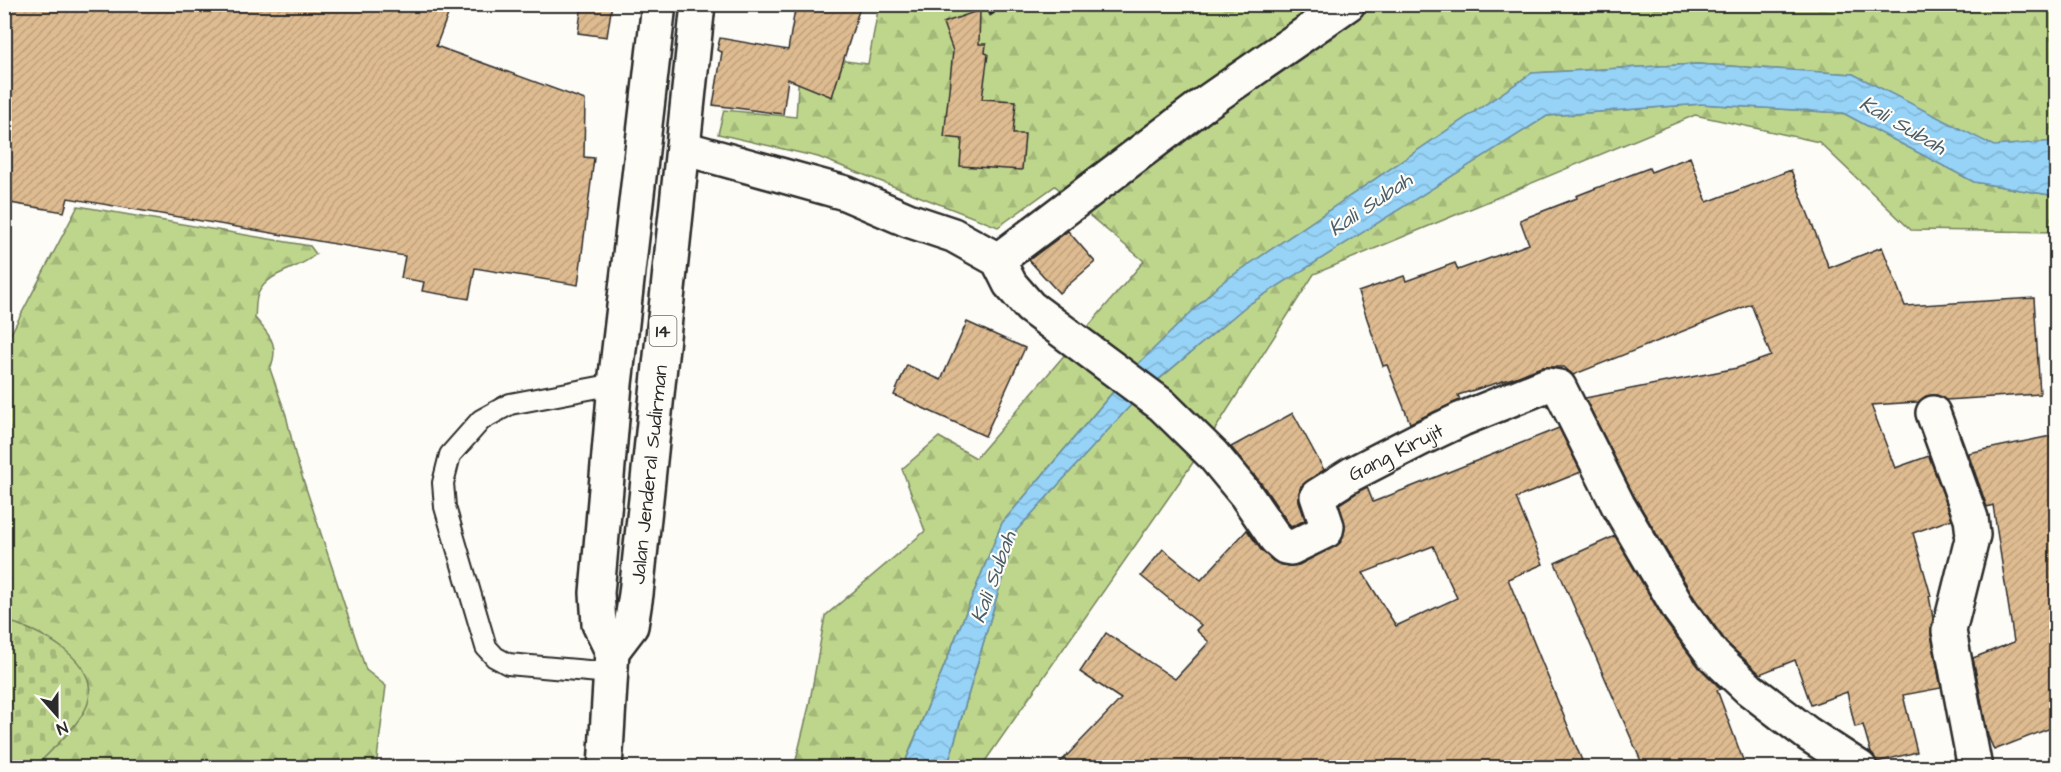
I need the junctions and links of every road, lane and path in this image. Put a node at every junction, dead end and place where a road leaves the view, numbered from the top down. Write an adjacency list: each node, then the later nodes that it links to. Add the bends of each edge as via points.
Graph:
1 (659, 4): 8 (main road, Jalan Jenderal Sudirman / 14)
2 (698, 4): 6 (main road, Jalan Jenderal Sudirman / 14)
3 (1007, 4): 5 (path)
4 (1348, 4): 7 (main road, via 1204,104)
5 (989, 15)
6 (683, 148): 7 (main road, via 845,193 953,235); 10 (main road, Jalan Jenderal Sudirman / 14, via 633,614)
7 (998, 260): 12 (main road, Gang Kirujit, via 1010,284 1030,307 1162,405 1213,455 1285,547 1291,548 1326,531 1317,496 1352,474 1462,420 1547,385 1559,387 1618,505 1678,609 1713,655 1749,689)
8 (615, 384): 10 (main road, Jalan Jenderal Sudirman / 14, via 597,593 599,624); 10 (lane, via 510,404 481,420 450,454 443,483 445,507 486,647 495,657 508,664)
9 (1933, 412): 13 (main road, via 1971,518 1973,535 1948,631)
10 (612, 662): 11 (main road, Jalan Jenderal Sudirman / 14)
11 (605, 768)
12 (1860, 768)
13 (1975, 768)

